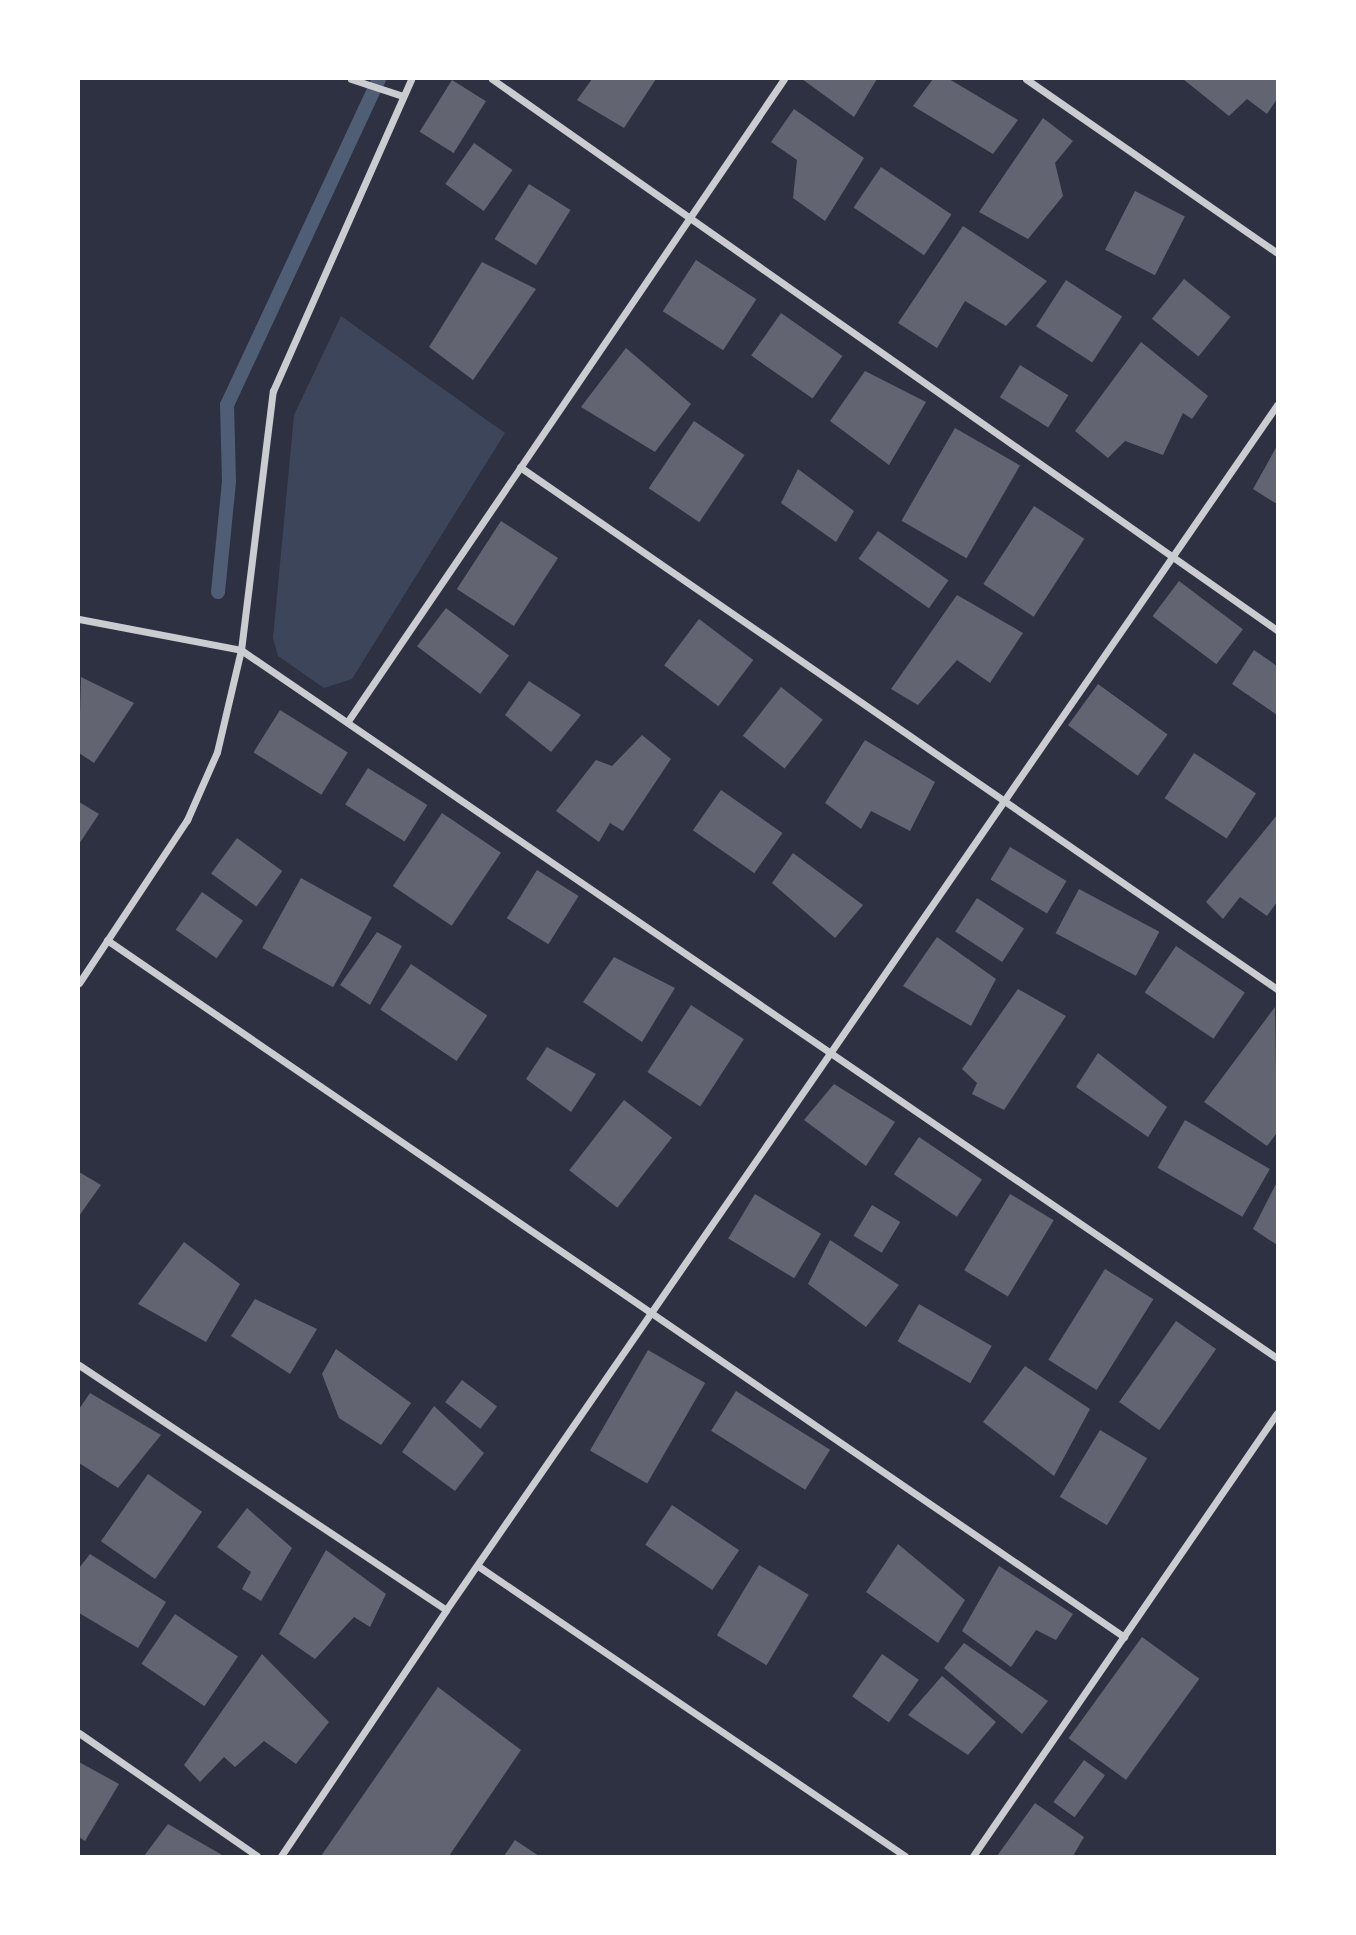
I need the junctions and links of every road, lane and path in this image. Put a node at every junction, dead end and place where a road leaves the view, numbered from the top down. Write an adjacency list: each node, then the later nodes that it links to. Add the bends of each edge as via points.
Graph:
1 (353, 79): 6 (street)
2 (411, 79): 6 (street)
3 (492, 79): 7 (street)
4 (783, 79): 7 (street)
5 (1026, 79): 8 (street)
6 (403, 96): 14 (street, via 273,391)
7 (691, 216): 10 (street); 11 (street)
8 (1277, 253)
9 (1277, 405): 11 (street)
10 (520, 467): 15 (street); 16 (street)
11 (1171, 559): 13 (street); 16 (street)
12 (79, 619): 14 (street)
13 (1277, 630)
14 (241, 650): 15 (street); 17 (street, via 217,752 187,820)
15 (348, 721): 20 (street)
16 (1004, 801): 19 (street); 20 (street)
17 (107, 940): 18 (street); 21 (street)
18 (79, 984)
19 (1277, 989)
20 (832, 1052): 21 (street); 22 (street)
21 (652, 1313): 25 (street); 27 (street)
22 (1277, 1358)
23 (79, 1364): 26 (street)
24 (1277, 1413): 27 (street)
25 (478, 1566): 26 (street); 31 (street)
26 (446, 1610): 30 (street)
27 (1124, 1637): 32 (street)
28 (79, 1733): 29 (street)
29 (257, 1856)
30 (281, 1856)
31 (905, 1856)
32 (973, 1856)

